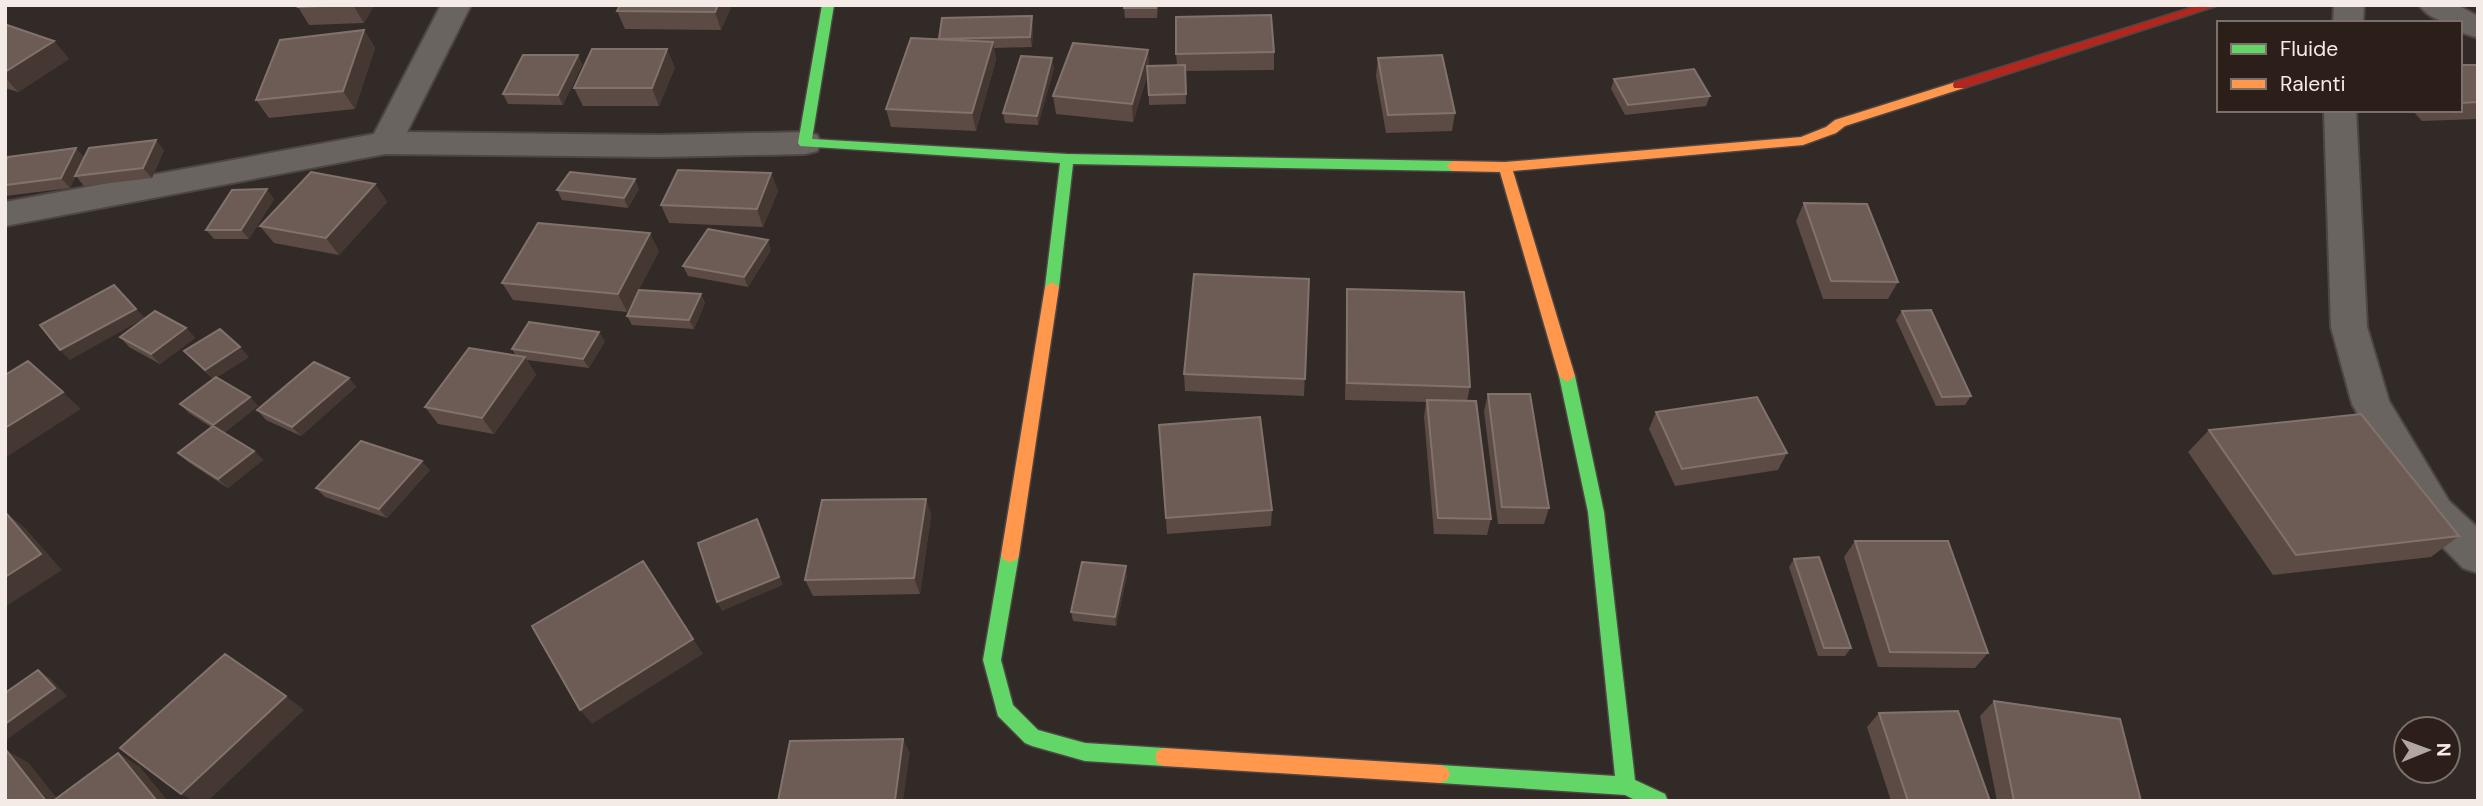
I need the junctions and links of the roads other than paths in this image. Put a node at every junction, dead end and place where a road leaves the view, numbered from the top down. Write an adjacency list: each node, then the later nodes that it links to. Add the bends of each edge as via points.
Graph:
1 (456, 5): 7 (street)
2 (828, 5): 8 (street)
3 (2213, 5): 10 (street, via 1840,123 1802,141)
4 (2434, 5): 5 (street)
5 (2478, 29)
6 (2340, 112): 12 (street, via 2349,327 2371,404 2435,513)
7 (385, 143): 8 (street); 11 (street)
8 (805, 143): 9 (street)
9 (1067, 159): 10 (street); 13 (street, via 1045,341 992,660 1005,710 1032,737 1085,752)
10 (1505, 167): 13 (street, via 1569,383 1596,512)
11 (5, 214)
12 (2478, 555)
13 (1626, 786): 14 (street)
14 (1658, 801)

